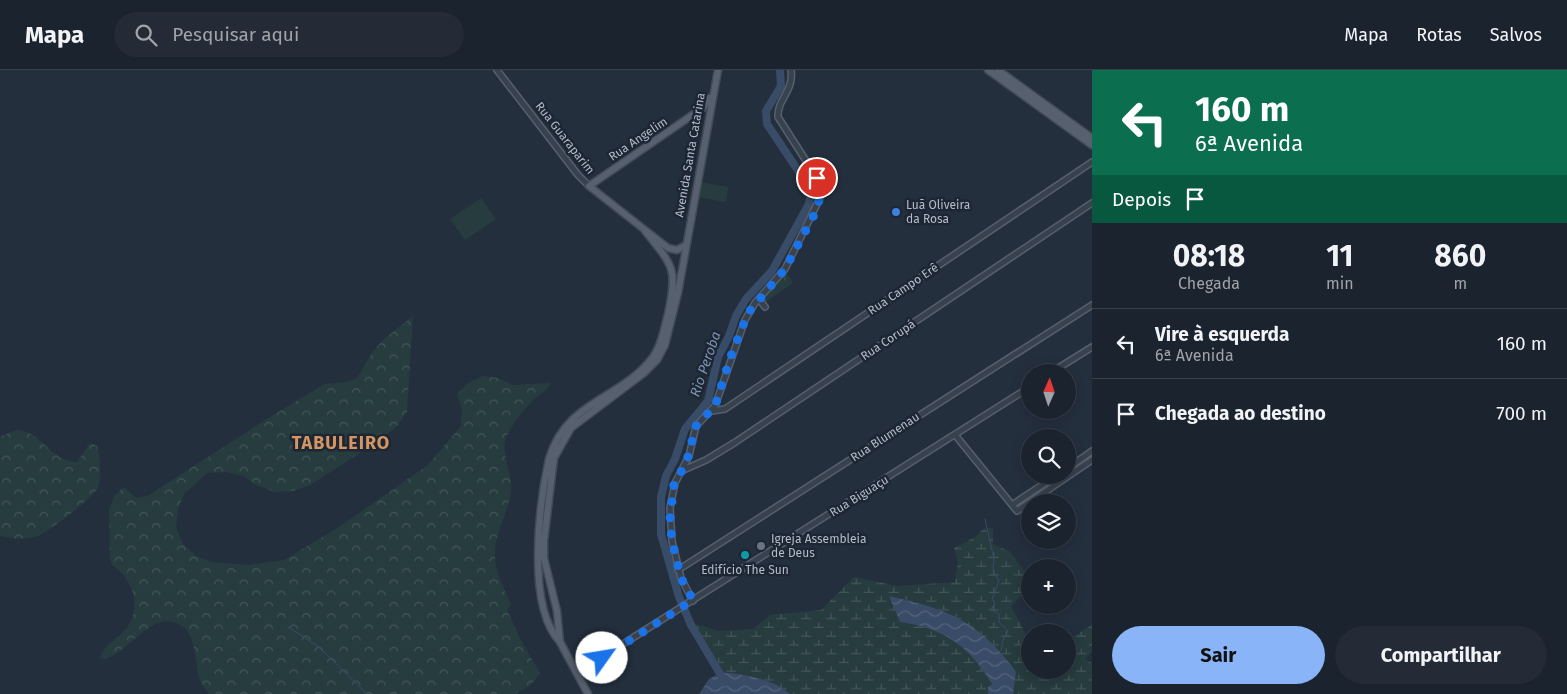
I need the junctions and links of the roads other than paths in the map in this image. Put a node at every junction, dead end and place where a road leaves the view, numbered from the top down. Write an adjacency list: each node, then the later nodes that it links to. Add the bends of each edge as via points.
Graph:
1 (497, 70): 10 (street, Rua Guaraparim)
2 (716, 70): 6 (main road, Avenida Santa Catarina, via 708,102); 13 (main road, Avenida Santa Catarina)
3 (791, 70): 15 (street, via 792,85 779,108 778,117 817,178 820,198 785,269)
4 (988, 70): 8 (main road)
5 (998, 70): 7 (main road)
6 (700, 110): 10 (main road, Rua Angelim)
7 (1092, 138)
8 (1092, 145)
9 (1092, 162): 21 (street, Rua Campo Erê, via 724,408)
10 (588, 186): 12 (main road, Rua Guaraparim)
11 (1092, 203): 26 (street, Rua Corupá, via 734,443)
12 (645, 231): 13 (main road, Rua Guaraparim, via 674,251); 14 (main road, Rua Guaraparim)
13 (686, 245): 30 (main road, Avenida Santa Catarina, via 673,317 661,354 644,373 577,422 558,448 551,471 544,541)
14 (671, 265): 31 (main road, Avenida Santa Catarina, via 673,287 654,356 636,374 570,419 552,447 546,470 539,541)
15 (759, 299): 17 (street); 21 (street, via 743,325)
16 (1092, 305): 29 (street, Rua Blumenau)
17 (765, 307)
18 (1092, 347): 19 (street)
19 (1065, 364)
20 (1021, 393): 22 (street, Rua Biguaçu)
21 (712, 410): 26 (street, via 696,426 689,456)
22 (956, 436): 28 (street); 32 (street, Rua Biguaçu)
23 (1092, 451): 25 (street)
24 (1092, 460): 28 (street, via 1018,511)
25 (1076, 462)
26 (680, 471): 29 (street, via 672,491 670,519)
27 (1042, 484): 28 (street)
28 (1012, 504)
29 (678, 570): 32 (street)
30 (549, 581): 31 (main road); 33 (main road, Avenida Santa Catarina)
31 (539, 584): 34 (main road, Avenida Santa Catarina)
32 (693, 600): 36 (street, Rua Biguaçu)
33 (556, 606): 34 (main road); 35 (main road, Avenida Santa Catarina)
34 (545, 610): 35 (main road, Avenida Santa Catarina)
35 (560, 642): 36 (main road, Avenida Santa Catarina)
36 (577, 673): 37 (main road, Avenida Santa Catarina)
37 (588, 694)

